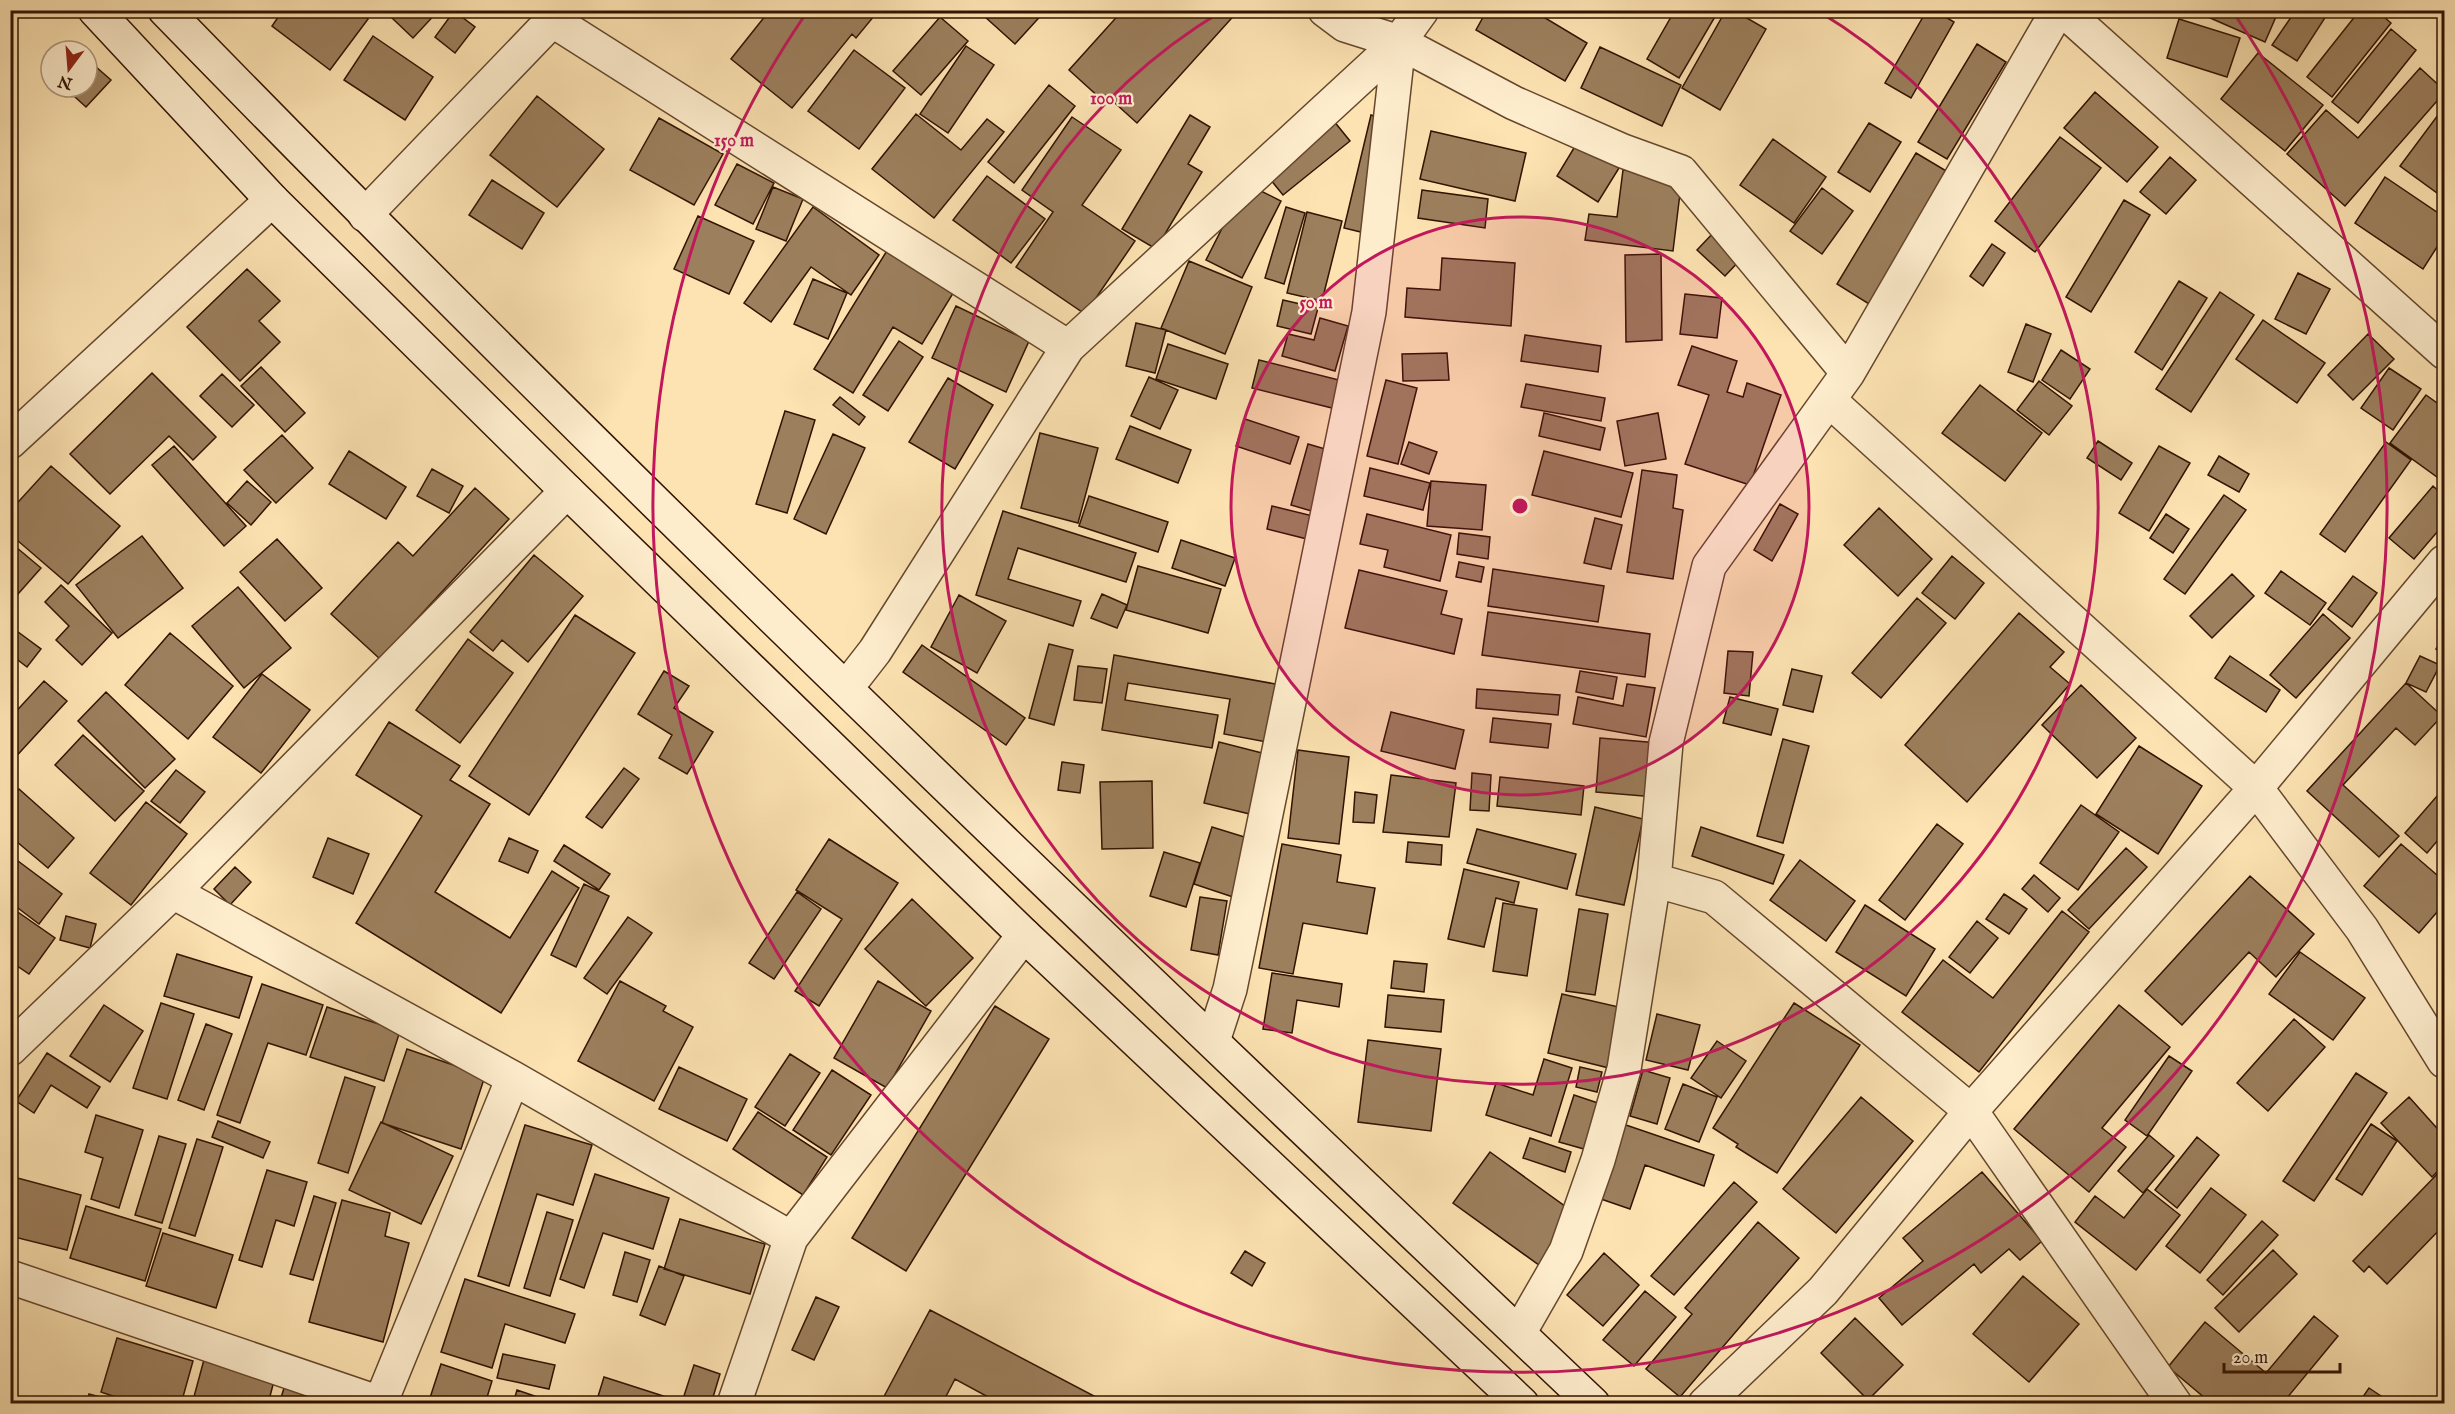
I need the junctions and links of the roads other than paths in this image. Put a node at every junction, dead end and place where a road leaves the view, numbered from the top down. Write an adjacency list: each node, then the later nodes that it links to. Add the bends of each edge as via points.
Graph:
1 (95, 10): 9 (street)
2 (165, 10): 10 (street)
3 (1325, 10): 8 (street, via 1345,25)
4 (1422, 10): 8 (street)
5 (2058, 10): 13 (street)
6 (2063, 10): 12 (street)
7 (557, 15): 10 (street); 11 (street)
8 (1400, 42): 11 (street); 13 (street, via 1514,103 1681,172); 23 (street, via 1369,312 1230,989)
9 (272, 200): 15 (street); 16 (street)
10 (365, 215): 18 (street)
11 (1068, 347): 18 (street, via 875,651)
12 (2445, 352)
13 (1848, 373): 14 (street)
14 (1829, 400): 19 (street); 20 (street, via 1709,566 1666,742)
15 (10, 442)
16 (567, 491): 21 (street); 22 (street)
17 (2445, 562): 19 (street)
18 (847, 687): 23 (street)
19 (2256, 788): 25 (street, via 2362,929); 27 (street)
20 (1654, 880): 27 (street, via 1714,897); 32 (street, via 1624,1069 1598,1160 1566,1251)
21 (173, 892): 24 (street); 26 (street)
22 (1024, 935): 29 (street); 30 (street)
23 (1213, 1041): 28 (street)
24 (10, 1049)
25 (2445, 1061)
26 (513, 1078): 30 (street); 33 (street)
27 (1971, 1112): 37 (street, via 1823,1291); 38 (street)
28 (1338, 1161): 29 (street); 32 (street)
29 (1303, 1198): 35 (street)
30 (791, 1238): 34 (street)
31 (10, 1277): 33 (street)
32 (1519, 1334): 36 (street)
33 (380, 1403)
34 (734, 1404)
35 (1522, 1404)
36 (1593, 1404)
37 (1705, 1404)
38 (2175, 1404)

